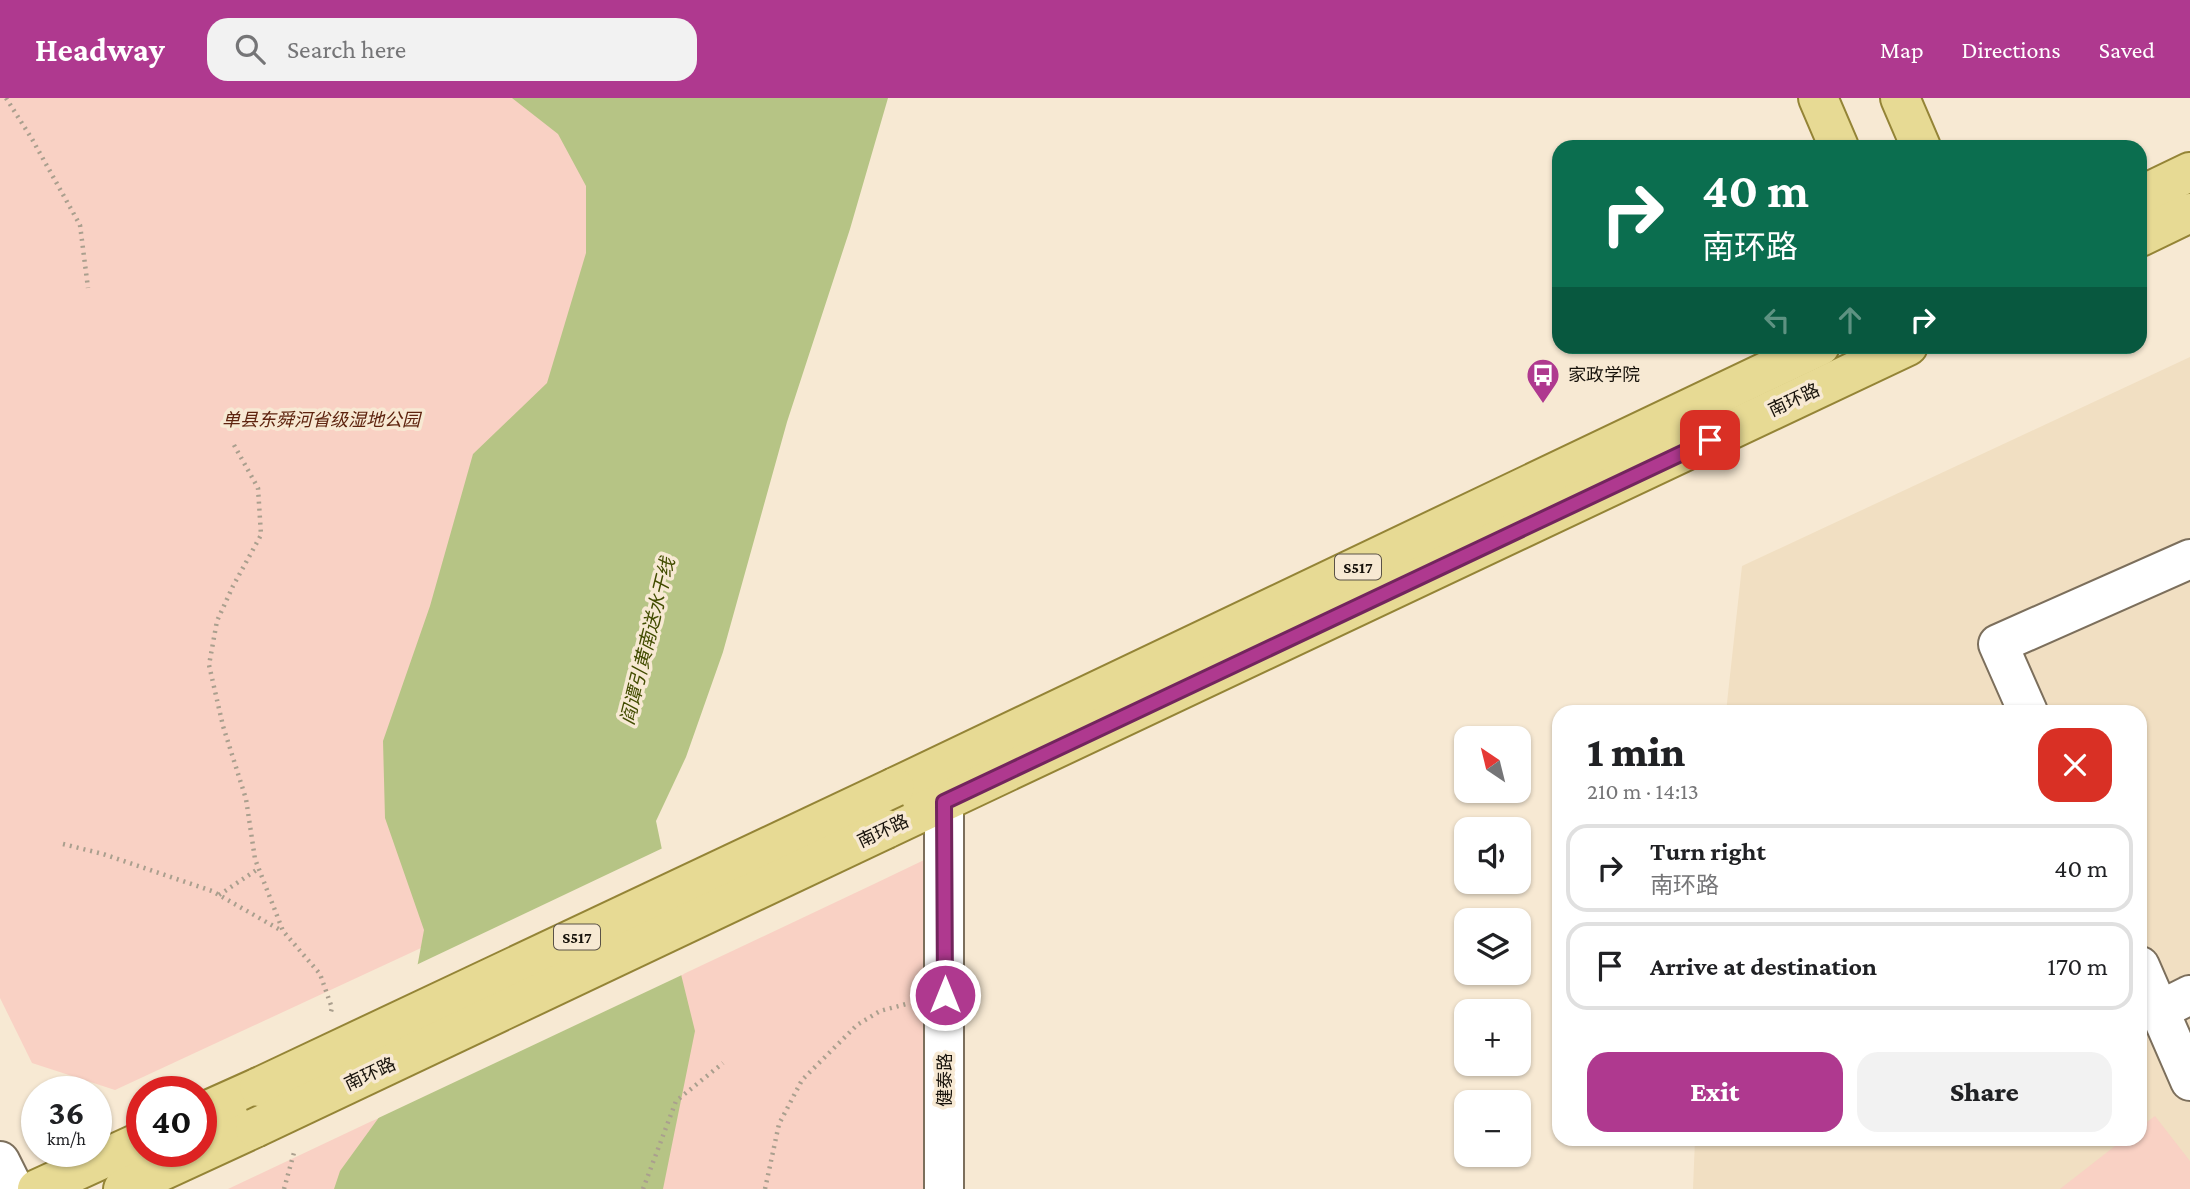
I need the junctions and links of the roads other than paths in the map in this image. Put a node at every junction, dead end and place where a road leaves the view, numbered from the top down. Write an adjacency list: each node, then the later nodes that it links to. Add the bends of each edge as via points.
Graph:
1 (1818, 98): 3 (main road)
2 (1900, 98): 4 (main road)
3 (1836, 140)
4 (1918, 140)
5 (2188, 180): 6 (main road)
6 (2147, 194)
7 (2190, 213): 8 (main road)
8 (2147, 234)
9 (1803, 354): 17 (main road, 南环路 / S517, bridge)
10 (1891, 354): 13 (main road, 南环路 / S517)
11 (2190, 559): 12 (street, via 1998,645)
12 (2025, 705)
13 (944, 802): 22 (main road, 南环路 / S517, bridge); 23 (street, 健泰路)
14 (2147, 973): 15 (street)
15 (2175, 1002): 16 (street)
16 (2190, 1081)
17 (217, 1106)
18 (126, 1148): 21 (main road)
19 (0, 1161): 20 (street)
20 (14, 1189)
21 (37, 1189)
22 (123, 1189)
23 (944, 1189)

